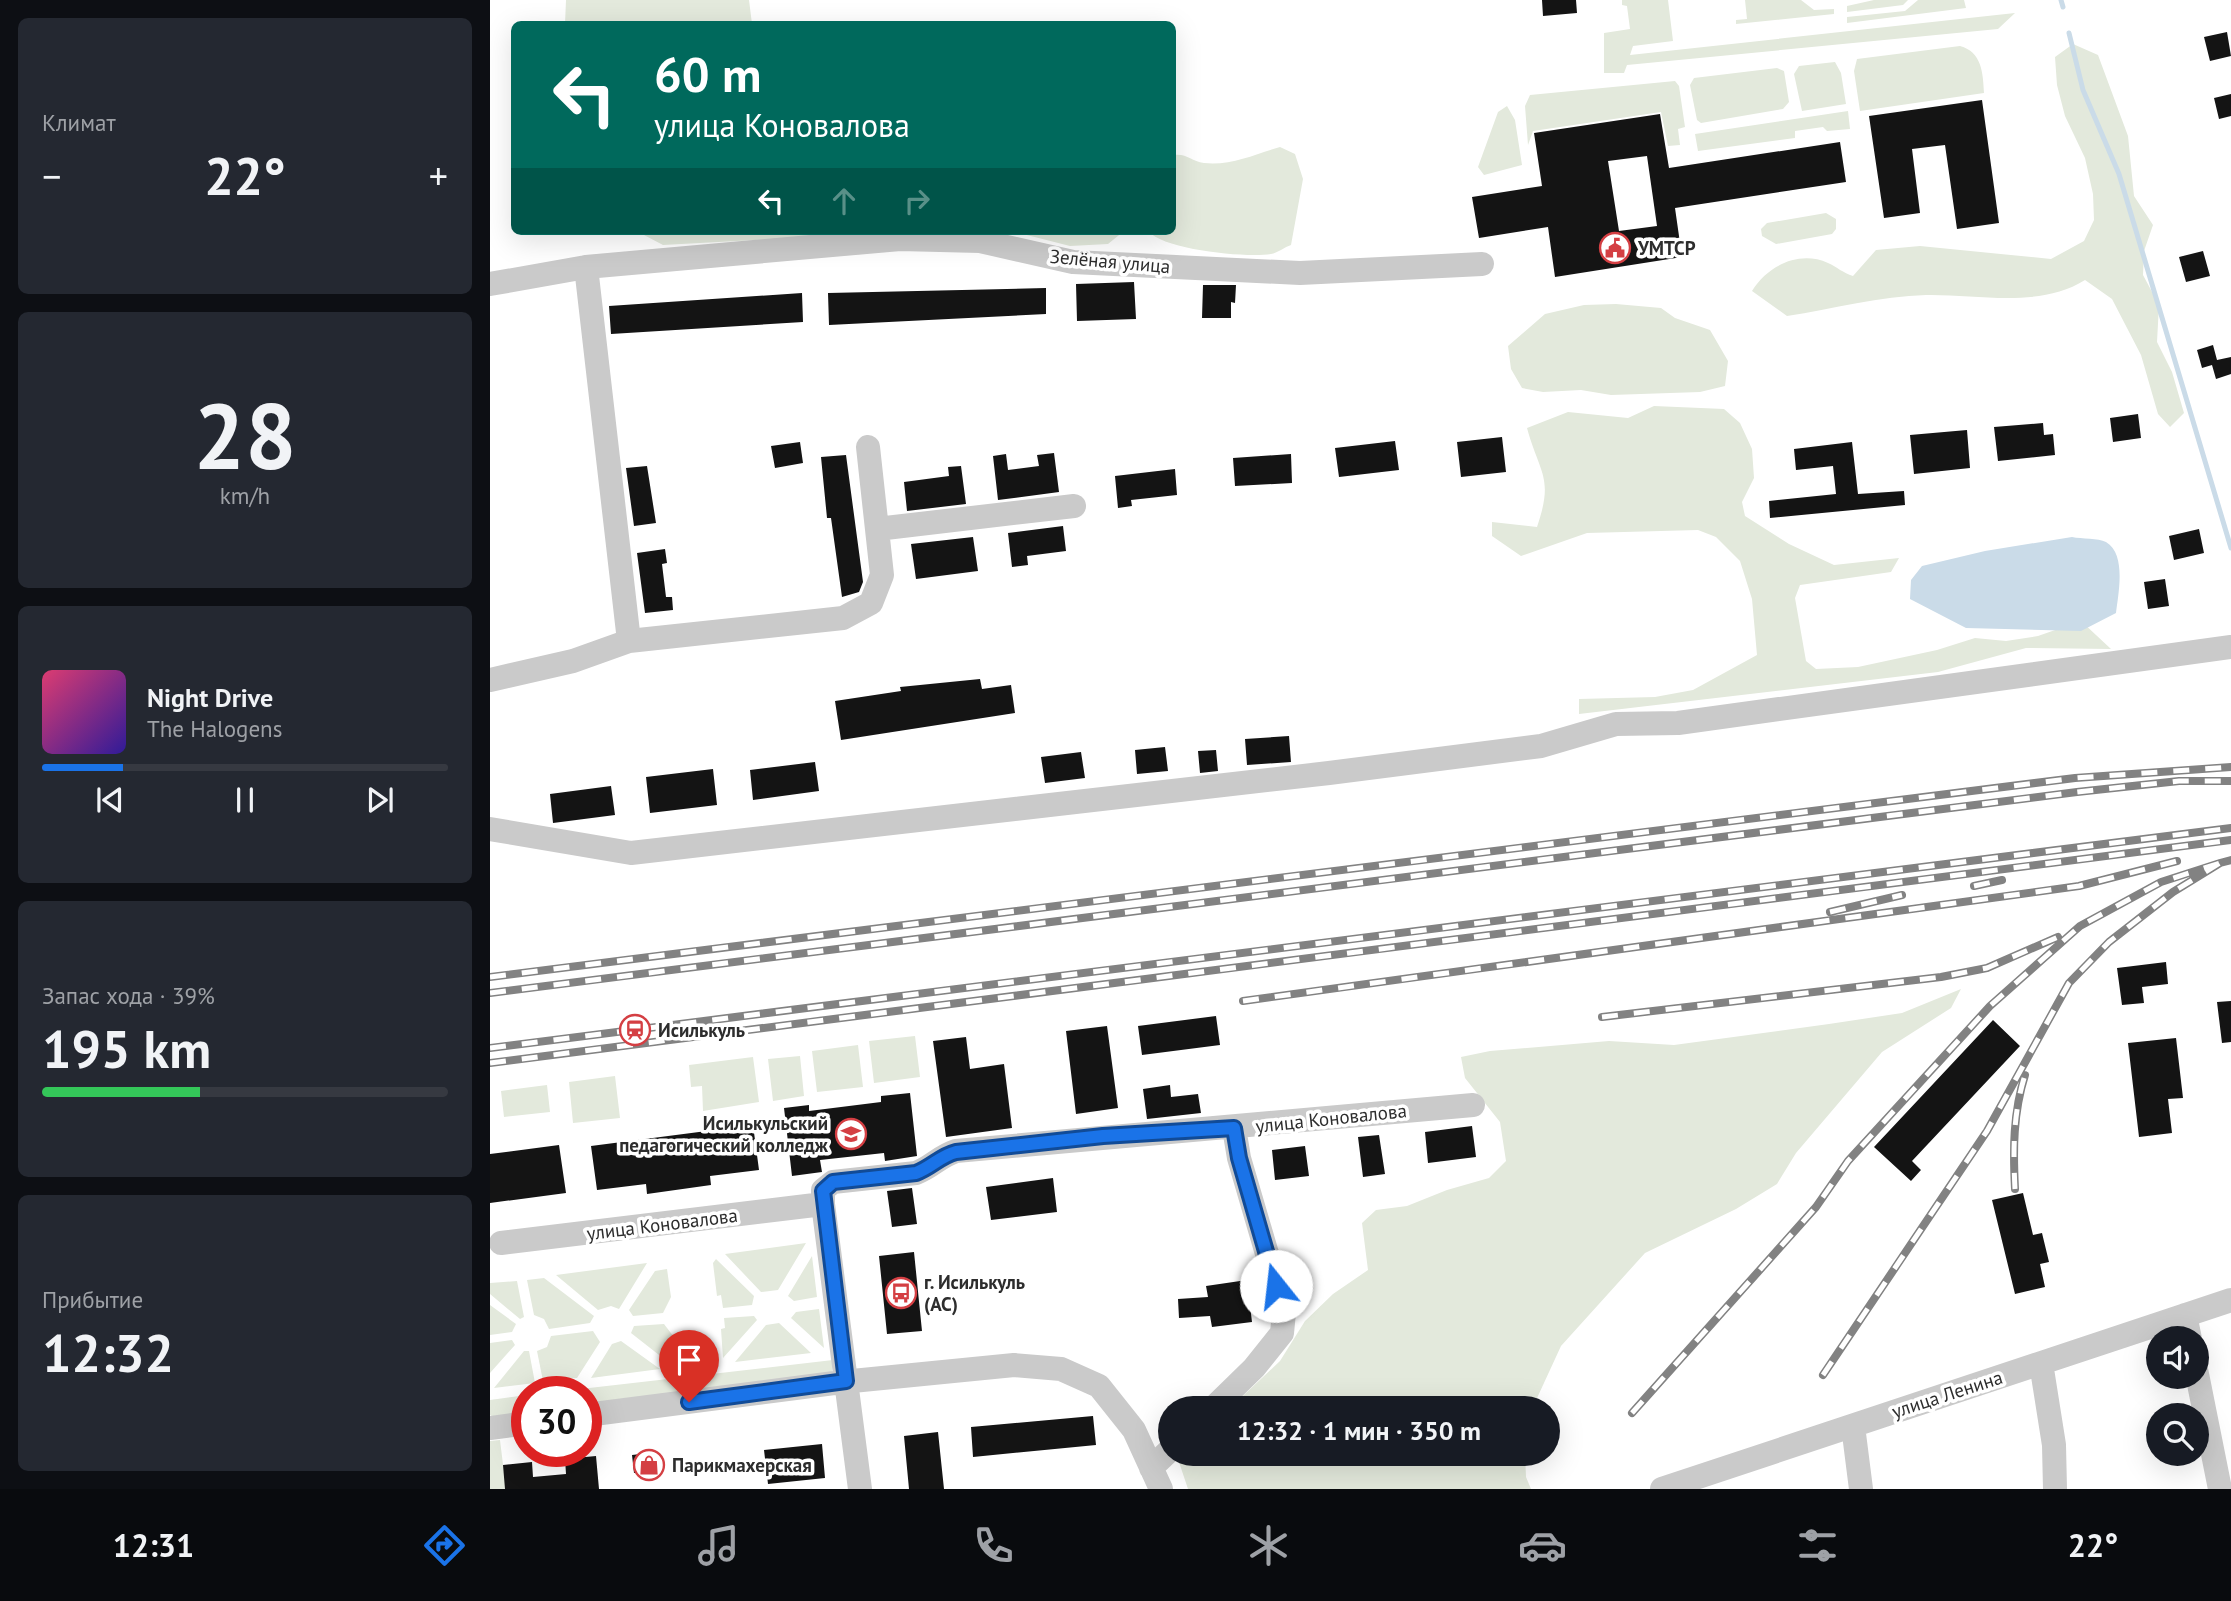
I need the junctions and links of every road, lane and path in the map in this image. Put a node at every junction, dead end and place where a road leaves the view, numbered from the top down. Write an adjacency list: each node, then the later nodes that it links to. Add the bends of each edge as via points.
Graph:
1 (1482, 264): 2 (street, Зелёная улица, via 1287,272 1073,262 980,241 901,239)
2 (586, 267): 3 (street, Зелёная улица); 7 (street)
3 (490, 284)
4 (868, 447): 6 (street)
5 (1074, 506): 6 (street)
6 (877, 529): 7 (street, via 882,575 871,603 843,618)
7 (629, 641): 9 (street, via 573,661)
8 (2231, 647): 10 (street, via 1678,723 1616,724 1541,746 1448,758 631,853)
9 (490, 680)
10 (490, 829)
11 (1473, 1104): 12 (street, улица Коновалова)
12 (1234, 1128): 13 (street, улица Коновалова, via 956,1152 916,1173 833,1182); 21 (street, via 1284,1312 1282,1333)
13 (823, 1197): 14 (street, улица Коновалова); 19 (street)
14 (501, 1243)
15 (2231, 1300): 16 (street, улица Ленина)
16 (2189, 1326)
17 (2146, 1337): 18 (street, улица Ленина)
18 (2041, 1363): 24 (street, улица Ленина); 30 (street, via 2054,1445)
19 (846, 1381): 22 (street); 26 (street, via 1014,1365 1061,1369 1099,1386 1134,1430); 27 (street)
20 (2200, 1389): 31 (street)
21 (1225, 1396)
22 (602, 1413)
23 (511, 1425): 25 (street)
24 (1853, 1426): 28 (street, улица Ленина); 29 (street)
25 (490, 1428)
26 (1156, 1478)
27 (860, 1489)
28 (1662, 1489)
29 (1861, 1489)
30 (2055, 1489)
31 (2220, 1489)

